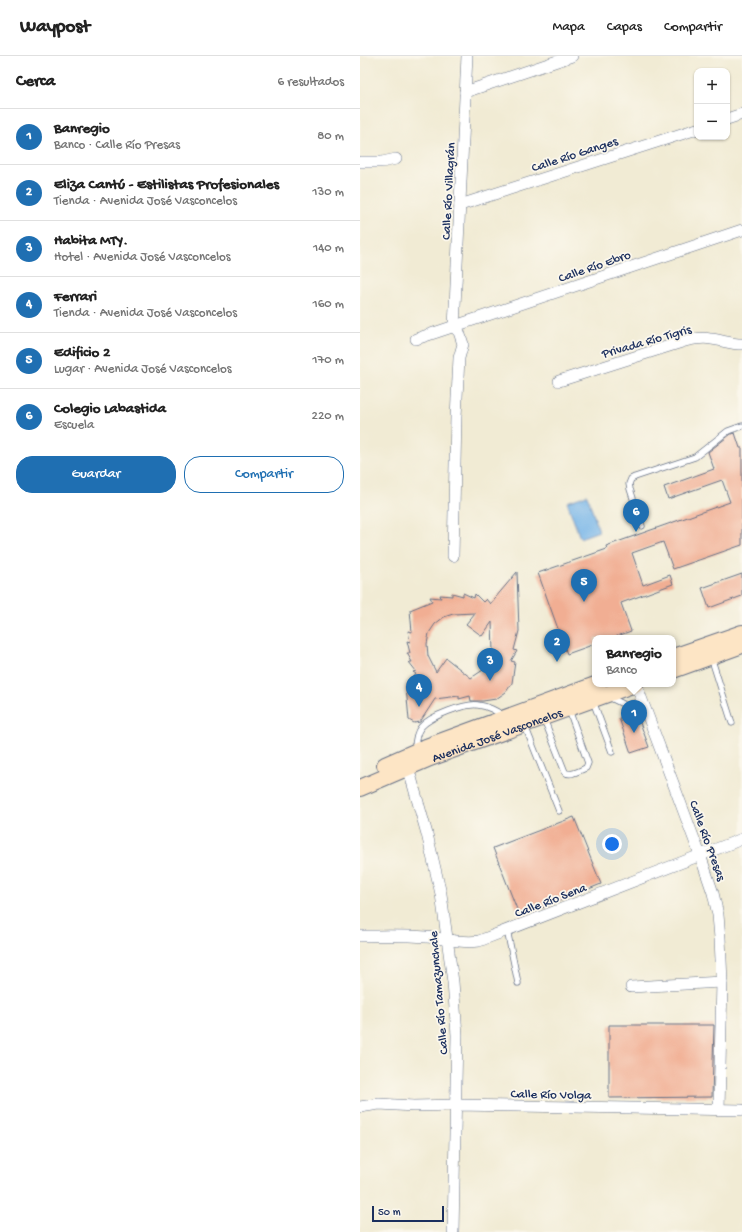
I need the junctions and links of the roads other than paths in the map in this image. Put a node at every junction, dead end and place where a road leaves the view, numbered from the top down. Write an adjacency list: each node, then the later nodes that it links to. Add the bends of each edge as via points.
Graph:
1 (467, 56): 3 (street, Calle Río Villagrán)
2 (572, 56): 3 (street)
3 (465, 92): 9 (street, Calle Río Villagrán)
4 (742, 114): 5 (street)
5 (730, 118)
6 (694, 130): 9 (street, Calle Río Ganges)
7 (396, 159): 8 (street)
8 (360, 162)
9 (460, 204): 11 (street, Calle Río Villagrán)
10 (742, 230): 11 (street, Calle Río Ebro)
11 (454, 327): 12 (street, Calle Río Ebro); 17 (street, via 459,332 463,344 456,416)
12 (416, 339)
13 (742, 344): 14 (street, Privada Río Tigris, via 703,338 685,341)
14 (559, 381)
15 (742, 426): 16 (lane, via 728,431 695,457 631,479 630,489)
16 (642, 526)
17 (453, 556)
18 (742, 633): 20 (main road)
19 (742, 645): 20 (main road)
20 (709, 651): 21 (main road); 22 (main road); 31 (lane)
21 (676, 656)
22 (676, 668)
23 (622, 687): 25 (main road, Avenida José Vasconcelos)
24 (636, 687): 26 (street, Calle Río Presas)
25 (599, 692): 26 (lane, via 626,705); 27 (main road, Avenida José Vasconcelos); 29 (main road, Avenida José Vasconcelos); 32 (lane)
26 (642, 700): 38 (street, Calle Río Presas)
27 (568, 708): 28 (main road, Avenida José Vasconcelos); 28 (lane, via 588,764 586,768 570,774 564,772)
28 (543, 716): 30 (main road, Avenida José Vasconcelos)
29 (506, 718): 33 (main road, Avenida José Vasconcelos); 33 (lane, via 478,704 436,716 422,726)
30 (524, 723): 33 (main road, Avenida José Vasconcelos, via 430,758); 36 (lane)
31 (732, 723)
32 (612, 752)
33 (409, 758): 34 (main road, Avenida José Vasconcelos); 35 (main road, Avenida José Vasconcelos); 41 (street, Calle Río Tamazunchale, via 441,894)
34 (360, 776)
35 (360, 788)
36 (559, 811)
37 (742, 839): 38 (street, Calle Río Sena)
38 (700, 855): 39 (street, Calle Río Sena); 42 (street, Calle Río Presas, via 718,915)
39 (507, 930): 41 (street, Calle Río Sena, via 479,941 460,942); 43 (lane)
40 (360, 936): 41 (street, Calle Río Sena)
41 (447, 939): 47 (street, Calle Río Tamazunchale, via 457,1035)
42 (722, 982): 44 (street); 49 (street, Calle Río Presas)
43 (518, 983)
44 (631, 987)
45 (360, 1101): 46 (street)
46 (379, 1104): 47 (street, Calle Río Volga); 48 (street, Calle Río Volga)
47 (456, 1105): 49 (street, Calle Río Volga); 51 (street, Calle Río Tamazunchale)
48 (360, 1107)
49 (719, 1109): 50 (street, Calle Río Volga)
50 (742, 1110)
51 (453, 1232)

